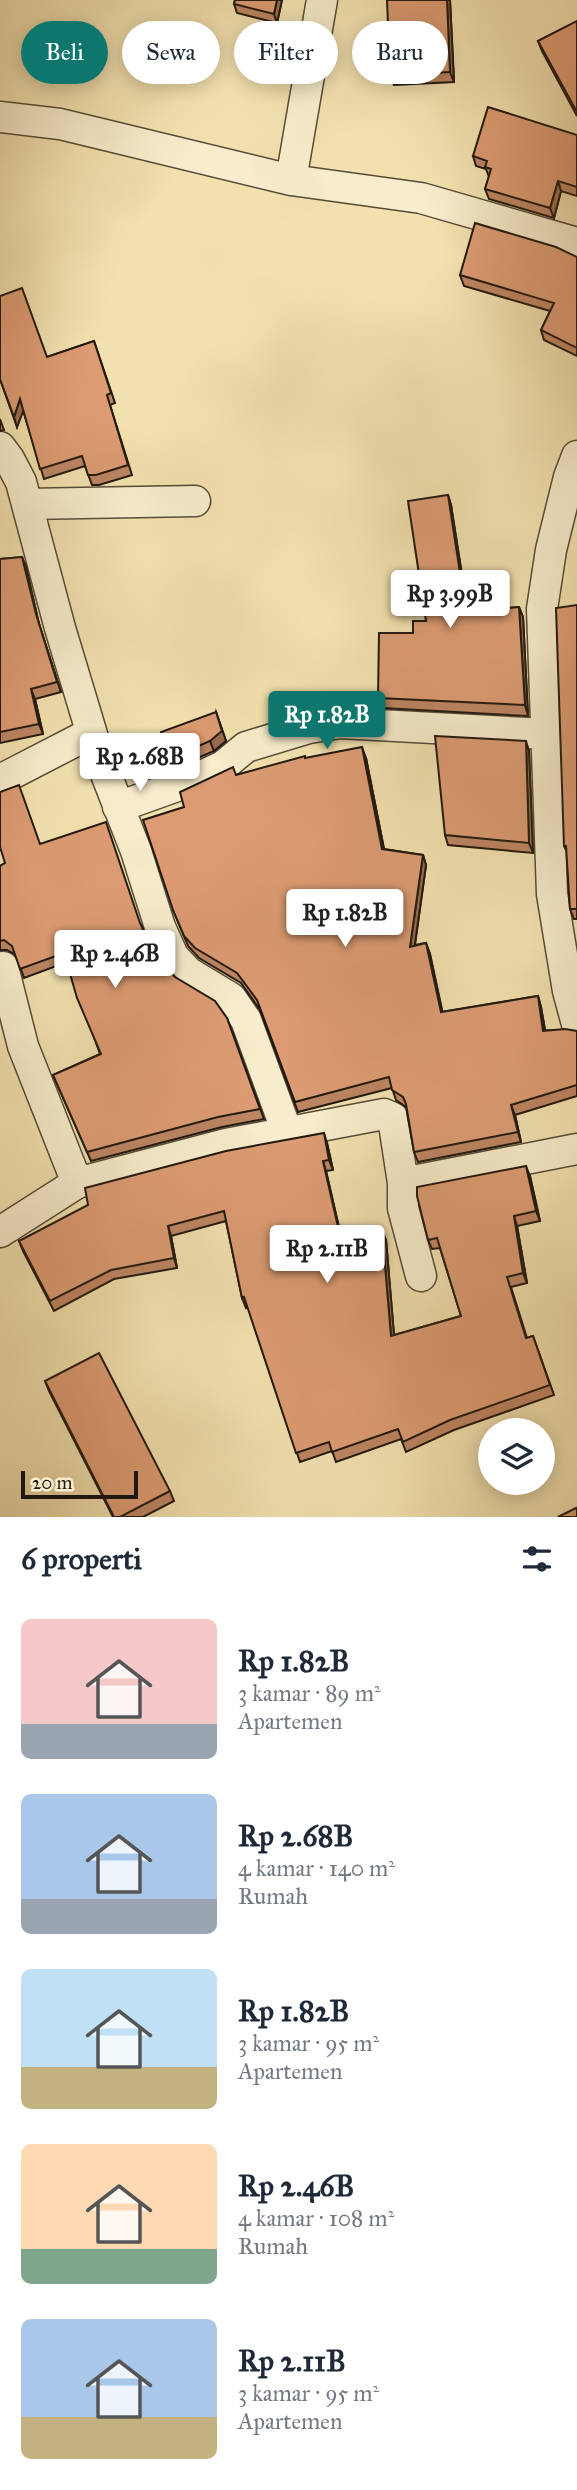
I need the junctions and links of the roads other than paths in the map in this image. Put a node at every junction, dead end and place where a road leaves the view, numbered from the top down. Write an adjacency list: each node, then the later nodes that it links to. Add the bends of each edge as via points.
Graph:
1 (322, 0): 3 (street)
2 (0, 117): 3 (street, via 60,124)
3 (291, 180): 4 (street, via 421,198)
4 (577, 243)
5 (0, 447): 8 (street, via 16,471)
6 (577, 456): 10 (street, via 551,550 542,609)
7 (195, 501): 8 (street)
8 (27, 504): 9 (street)
9 (91, 733): 11 (street); 12 (street)
10 (545, 734): 12 (street, via 340,723 309,728 246,747 223,766 191,781); 14 (street, via 552,894)
11 (0, 780)
12 (118, 807): 15 (street, via 173,956 188,972 230,998 246,1020)
13 (3, 967): 17 (street, via 23,1046)
14 (577, 1024)
15 (286, 1132): 17 (street); 18 (street, via 384,1114 393,1118)
16 (577, 1149): 18 (street)
17 (77, 1183): 19 (street)
18 (403, 1183): 20 (street, via 403,1208)
19 (0, 1232)
20 (421, 1276)

